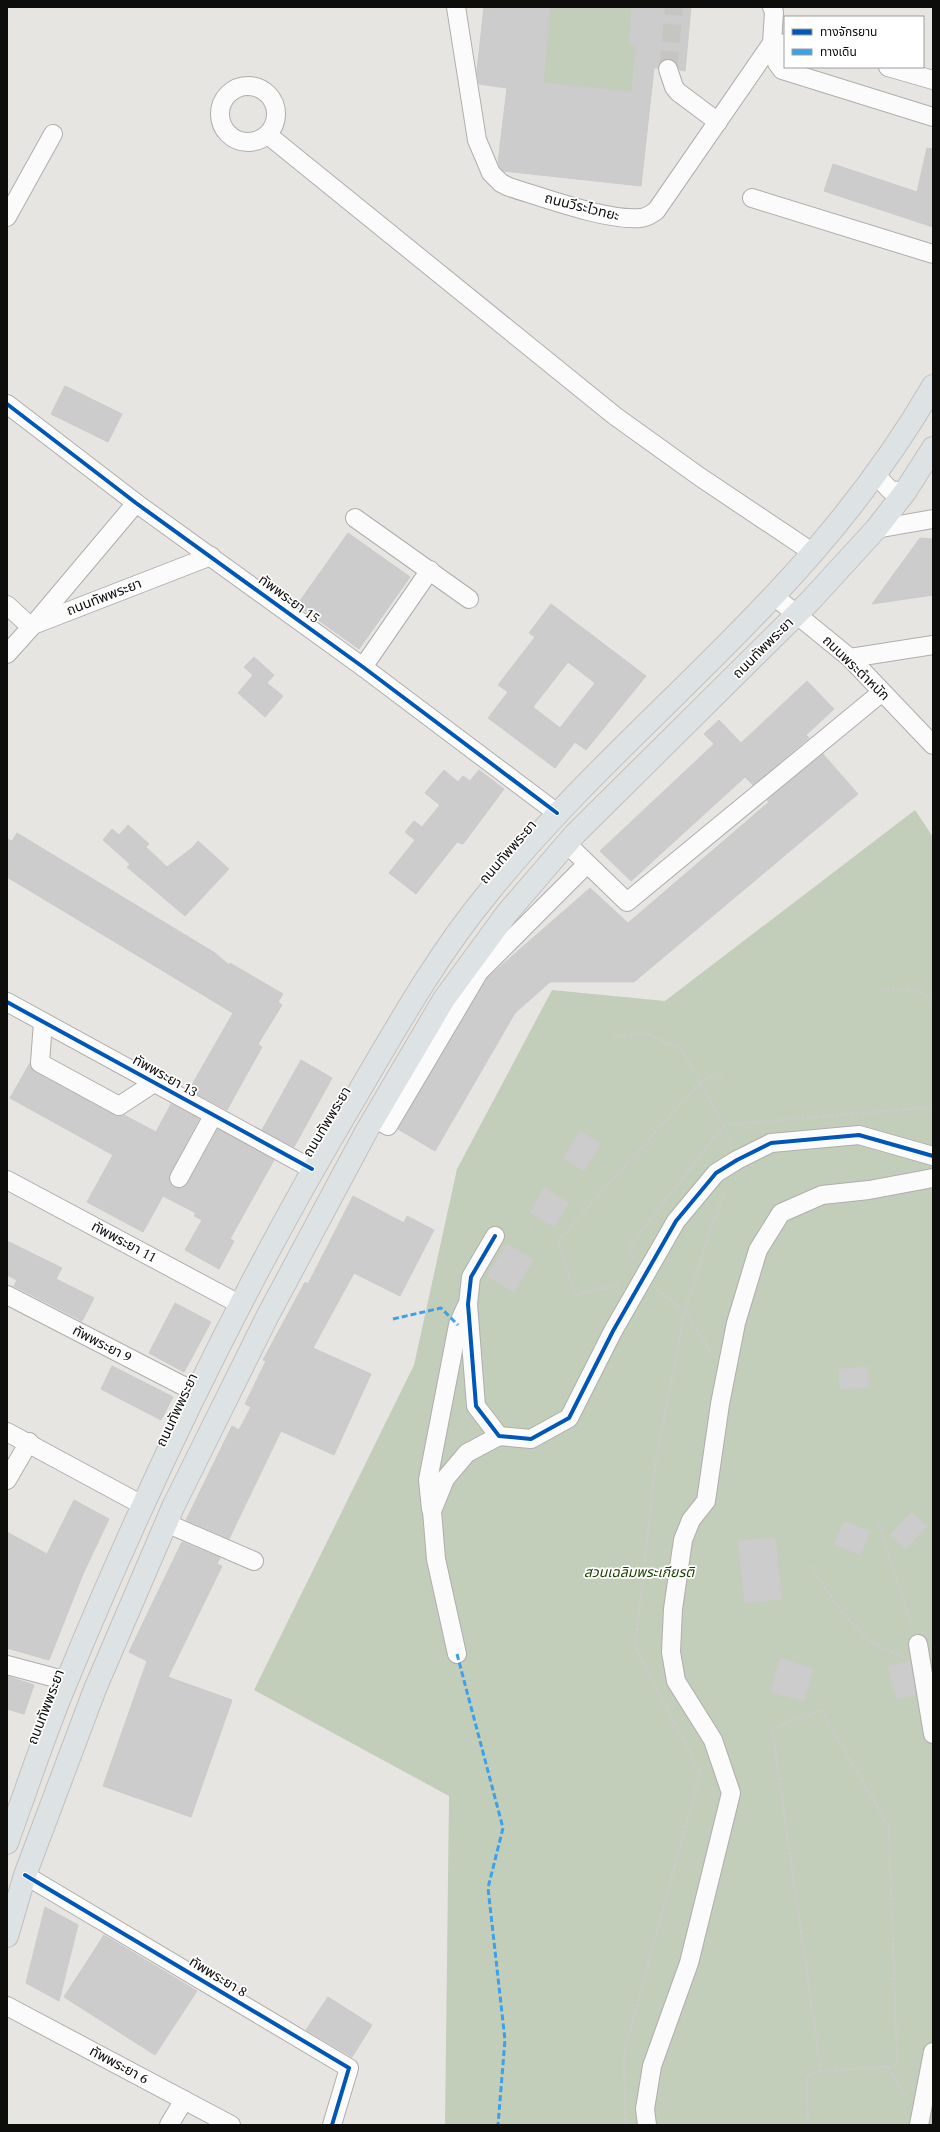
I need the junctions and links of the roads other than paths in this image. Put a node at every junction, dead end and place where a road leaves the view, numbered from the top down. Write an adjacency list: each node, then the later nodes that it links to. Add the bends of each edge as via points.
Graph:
1 (456, 7): 8 (street, ถนนวีระไวทยะ, via 477,140 490,173 509,187 602,214 625,218 648,217 656,211)
2 (775, 9): 3 (street)
3 (779, 44): 7 (street, via 777,63 782,70); 8 (street, ถนนวีระไวทยะ)
4 (891, 68): 6 (street)
5 (668, 69): 8 (street, via 678,92)
6 (933, 80)
7 (933, 117)
8 (718, 122)
9 (52, 134): 12 (street)
10 (268, 135): 23 (street, via 615,416 706,482)
11 (752, 198): 13 (street)
12 (7, 217)
13 (933, 254)
14 (933, 386): 17 (main road, ถนนทัพพระยา)
15 (7, 404): 19 (street, ทัพพระยา 15)
16 (933, 448): 18 (main road, ถนนทัพพระยา)
17 (876, 475): 18 (street, via 890,490); 23 (main road, ถนนทัพพระยา)
18 (905, 492): 22 (main road, ถนนทัพพระยา)
19 (136, 502): 24 (street, ทัพพระยา 15); 30 (street)
20 (355, 518): 25 (street)
21 (933, 520): 22 (street)
22 (876, 529): 29 (main road, ถนนทัพพระยา)
23 (812, 552): 26 (main road, ถนนทัพพระยา)
24 (211, 556): 30 (street, ถนนทัพพระยา); 34 (street, ทัพพระยา 15)
25 (430, 570): 27 (street); 34 (street)
26 (774, 596): 29 (street, ถนนพระตำหนัก); 37 (main road, ถนนทัพพระยา)
27 (469, 599)
28 (7, 605): 30 (street)
29 (798, 615): 33 (street, ถนนพระตำหนัก); 38 (main road, ถนนทัพพระยา)
30 (32, 626): 31 (street, ถนนทัพพระยา)
31 (11, 642)
32 (933, 645): 33 (street)
33 (850, 658): 35 (street, ถนนพระตำหนัก)
34 (364, 668): 37 (street, ทัพพระยา 15)
35 (882, 692): 36 (street, ถนนพระตำหนัก); 39 (street, via 627,902)
36 (933, 745)
37 (557, 813): 46 (main road, ถนนทัพพระยา, via 487,894 422,984)
38 (567, 844): 39 (street); 44 (main road, ถนนทัพพระยา, via 507,913 444,998)
39 (587, 864): 44 (street, via 479,972 388,1126)
40 (7, 1002): 41 (street, ทัพพระยา 13)
41 (44, 1022): 42 (street, ทัพพระยา 13); 42 (street, via 40,1063 119,1106)
42 (154, 1083): 43 (street, ทัพพระยา 13)
43 (213, 1116): 46 (street, ทัพพระยา 13); 47 (street)
44 (374, 1118): 61 (main road, ถนนทัพพระยา, via 267,1317)
45 (933, 1156): 56 (street, via 859,1134 771,1143 716,1173 676,1221 613,1331 569,1418 531,1439)
46 (312, 1169): 53 (main road, ถนนทัพพระยา)
47 (180, 1178)
48 (933, 1178): 78 (street, via 869,1190 822,1195 781,1213 758,1250 736,1323 720,1404 706,1501 691,1520 683,1540 673,1609 671,1652 676,1681 713,1740 731,1793 689,1962 652,2066 645,2109)
49 (7, 1180): 53 (street, ทัพพระยา 11)
50 (495, 1236): 52 (street, via 471,1277)
51 (7, 1295): 54 (street, ทัพพระยา 9)
52 (468, 1304): 56 (street, via 476,1406); 60 (street, via 458,1325 428,1480)
53 (241, 1305): 54 (main road, ถนนทัพพระยา)
54 (196, 1393): 59 (main road, ถนนทัพพระยา)
55 (7, 1432): 57 (street)
56 (499, 1436): 60 (street, via 467,1453 445,1480)
57 (29, 1442): 58 (street); 59 (street)
58 (7, 1480)
59 (144, 1506): 66 (main road, ถนนทัพพระยา)
60 (432, 1511): 64 (street, via 436,1559)
61 (166, 1523): 62 (street); 69 (main road, ถนนทัพพระยา, via 95,1689)
62 (254, 1561)
63 (919, 1651): 67 (street)
64 (457, 1654)
65 (7, 1665): 66 (street)
66 (66, 1681): 68 (main road, ถนนทัพพระยา)
67 (933, 1734)
68 (7, 1843)
69 (25, 1875): 70 (main road, ถนนทัพพระยา); 77 (street, ทัพพระยา 8, via 349,2068)
70 (7, 1936)
71 (7, 2006): 73 (street, ทัพพระยา 6)
72 (933, 2052): 74 (street)
73 (184, 2100): 75 (street); 76 (street, ทัพพระยา 6)
74 (919, 2122)
75 (169, 2125)
76 (231, 2125)
77 (332, 2125)
78 (647, 2125)

